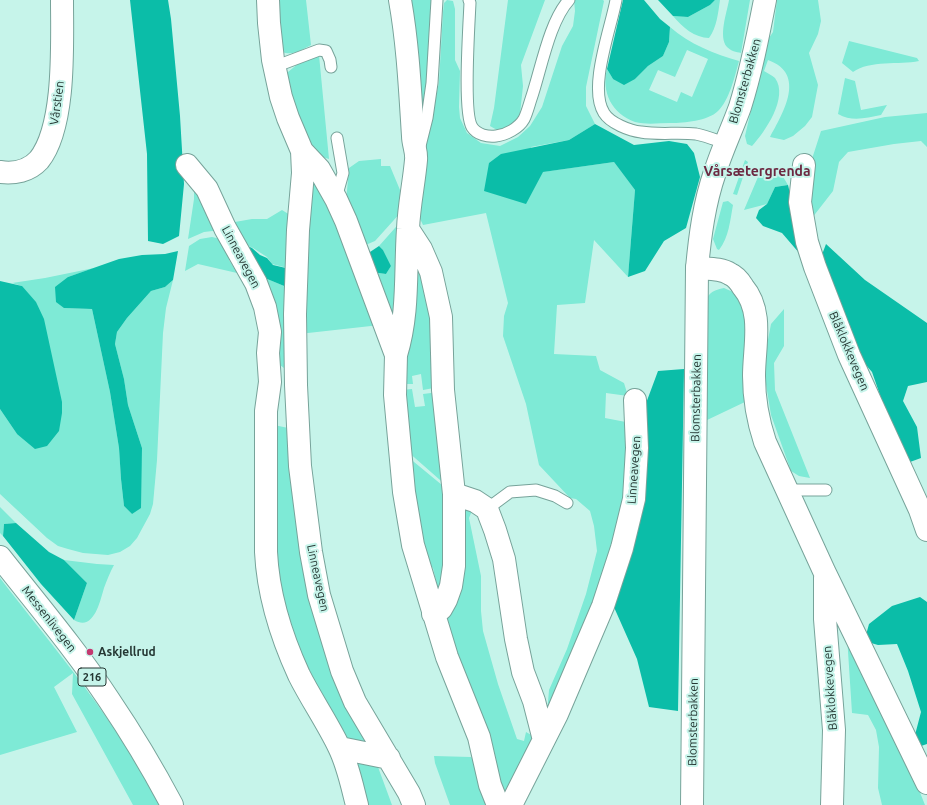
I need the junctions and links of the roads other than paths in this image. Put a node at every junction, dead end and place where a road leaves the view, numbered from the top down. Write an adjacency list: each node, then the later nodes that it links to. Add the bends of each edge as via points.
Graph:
1 (62, 0): 17 (street, Vårstien, via 63,46 59,96 56,121 49,142 39,160 26,170 10,174)
2 (268, 0): 9 (street, Linneavegen)
3 (400, 0): 14 (street, Linneavegen)
4 (437, 0): 14 (lane, via 432,83 427,118)
5 (469, 0): 6 (lane, via 468,118 475,132 488,136 508,133 524,119 552,31)
6 (569, 0)
7 (616, 0): 12 (lane, via 599,76 599,99 604,113 615,123 641,132 697,134)
8 (765, 0): 12 (street, Blomsterbakken, via 758,40 739,108)
9 (274, 67): 10 (lane, via 319,50 326,51); 13 (street, Linneavegen, via 288,118)
10 (330, 67)
11 (337, 138): 18 (lane, via 343,173)
12 (725, 143): 20 (street, Blomsterbakken, via 705,208)
13 (302, 151): 18 (street, Linneavegen, via 319,169); 23 (street, Linneavegen, via 295,314)
14 (416, 158): 19 (street, Linneavegen)
15 (188, 165): 22 (street, Linneavegen, via 207,189 225,228 256,283 265,307 270,332)
16 (804, 165): 30 (street, Blåklokkevegen, via 800,202 807,242 815,267 849,354)
17 (0, 172)
18 (336, 199): 21 (street, Linneavegen)
19 (408, 230): 21 (street, Linneavegen, via 407,291 401,339); 27 (street, via 421,249 431,272 441,317 443,390)
20 (697, 268): 25 (street, Blåklokkevegen, via 721,270 731,274 746,290 753,303 757,324 754,395 758,422); 43 (street, Blomsterbakken)
21 (396, 355): 33 (street, Linneavegen, via 395,395 404,492 413,545)
22 (270, 382): 23 (street); 35 (street, Linneavegen, via 266,411 267,575 285,640 300,675)
23 (296, 385): 36 (street, Linneavegen, via 300,466 319,595 342,670 355,702)
24 (635, 400): 34 (street, Linneavegen, via 637,448 634,500 622,548 603,606)
25 (787, 490): 26 (lane); 32 (street, Blåklokkevegen)
26 (826, 490)
27 (454, 494): 29 (street, via 475,501); 33 (street, via 454,566 451,586 446,600)
28 (567, 503): 29 (lane, via 536,490 510,492)
29 (487, 509): 34 (street, via 504,559 523,672)
30 (927, 530)
31 (0, 557): 38 (street, Messenlivegen / 216, via 109,699)
32 (824, 571): 37 (street, Blåklokkevegen); 44 (street, Blåklokkevegen, via 825,619 834,730)
33 (433, 614): 41 (street, Linneavegen, via 479,737 490,785)
34 (544, 740): 42 (street, Linneavegen)
35 (340, 748): 36 (street); 39 (street, Linneavegen)
36 (389, 758): 40 (street, Linneavegen)
37 (925, 774)
38 (172, 805)
39 (357, 805)
40 (414, 805)
41 (501, 805)
42 (511, 805)
43 (692, 805)
44 (832, 805)

